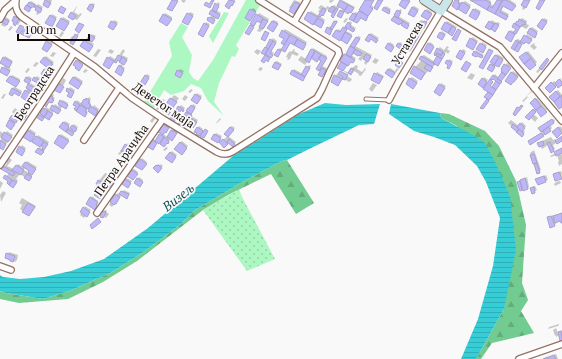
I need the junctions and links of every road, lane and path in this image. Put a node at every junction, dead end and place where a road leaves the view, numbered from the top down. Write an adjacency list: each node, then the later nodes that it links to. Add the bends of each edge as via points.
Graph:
1 (15, 0): 7 (street); 9 (street, Деветог маја, via 17,11 22,17)
2 (259, 0): 8 (street)
3 (307, 0): 8 (street)
4 (424, 0): 6 (street)
5 (448, 0): 6 (street, Уставска)
6 (441, 11): 12 (street, via 500,47); 14 (street, Уставска)
7 (0, 19)
8 (294, 22): 15 (street, Деветог маја, via 339,53 317,98 226,155 220,154)
9 (74, 53): 11 (street, Деветог маја); 18 (street, Београдска)
10 (562, 53): 12 (street)
11 (119, 88): 15 (street, Деветог маја); 17 (street)
12 (534, 88): 16 (street)
13 (366, 99): 14 (lane)
14 (389, 100)
15 (163, 119): 19 (street, Петра Арачића)
16 (562, 121)
17 (84, 140)
18 (0, 165)
19 (97, 213)
20 (0, 266): 21 (street)
21 (11, 270)
22 (562, 344): 23 (street)
23 (519, 359)

